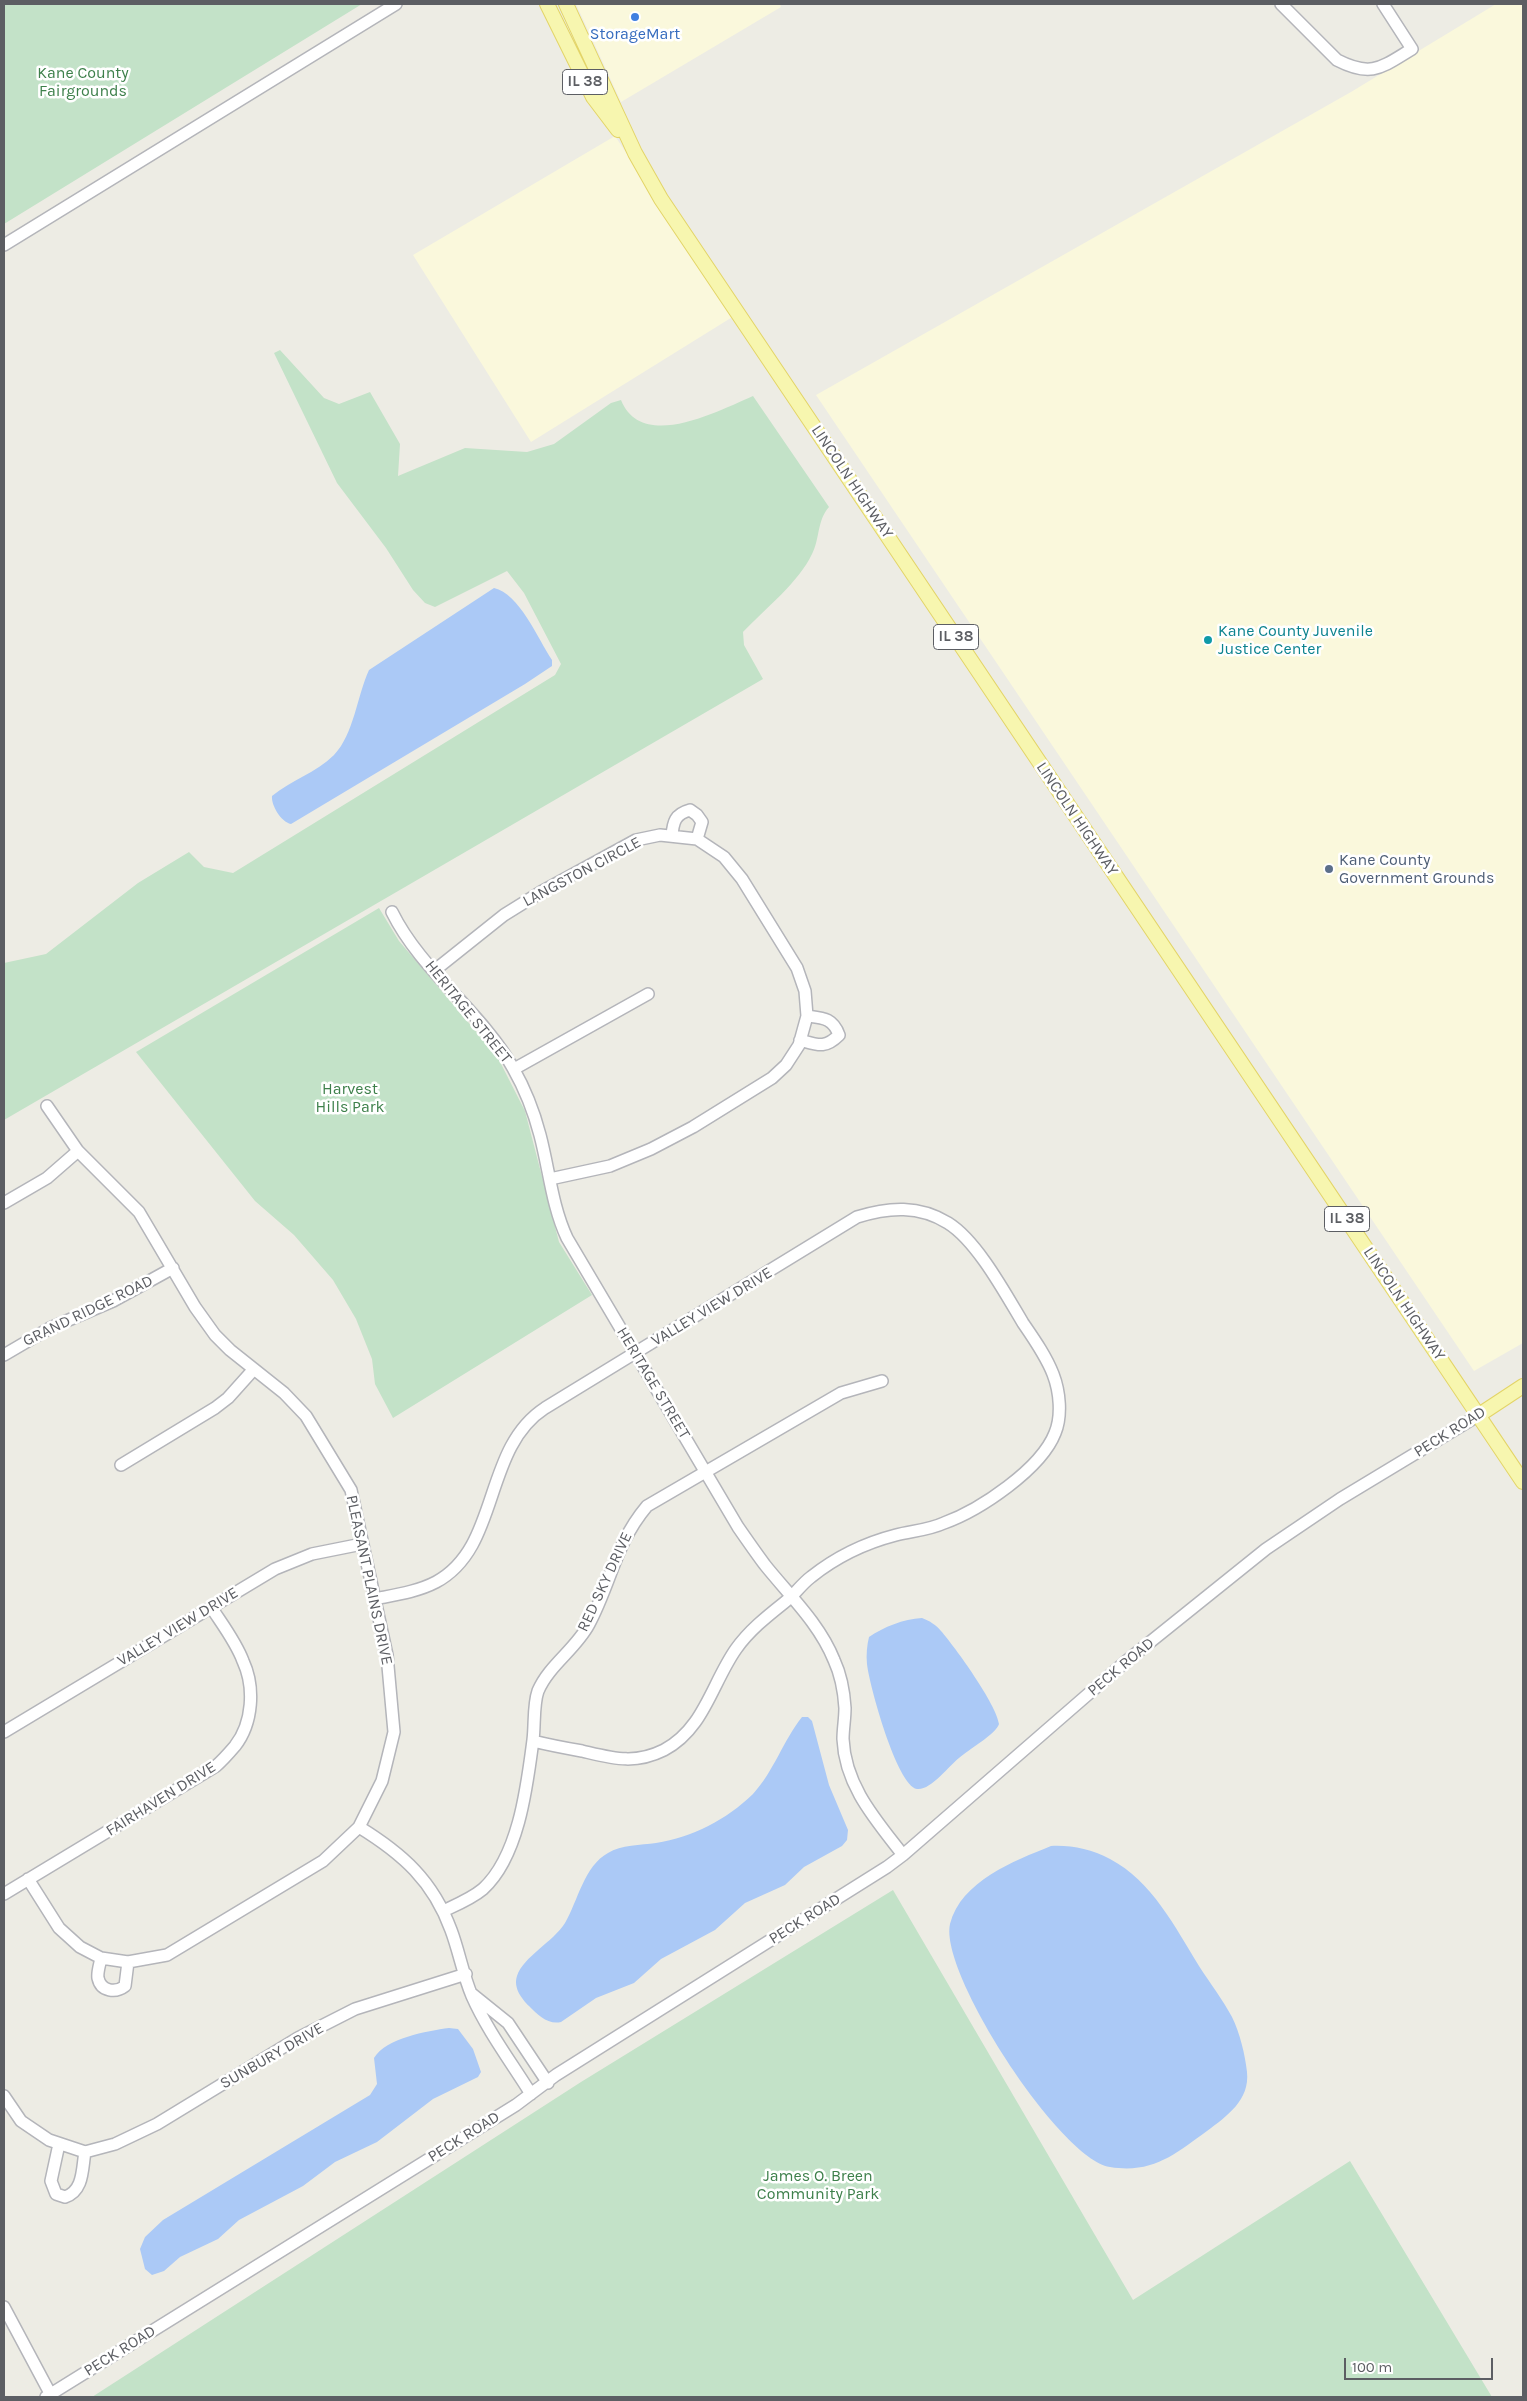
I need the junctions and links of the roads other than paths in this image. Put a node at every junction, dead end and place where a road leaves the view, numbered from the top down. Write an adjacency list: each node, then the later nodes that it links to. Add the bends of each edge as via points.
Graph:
1 (396, 4): 7 (street)
2 (547, 4): 6 (main road, LINCOLN HIGHWAY / IL 38, via 593,97)
3 (566, 4): 6 (main road, LINCOLN HIGHWAY / IL 38)
4 (1281, 4): 5 (street, via 1337,60 1370,71 1412,49)
5 (1383, 4)
6 (635, 153): 26 (main road, LINCOLN HIGHWAY / IL 38, via 672,214)
7 (4, 245)
8 (672, 836): 9 (street, LANGSTON CIRCLE); 9 (street, via 675,818 690,810 702,822); 11 (street, LANGSTON CIRCLE, via 636,840 592,863 504,915)
9 (696, 840): 13 (street, LANGSTON CIRCLE, via 724,857 742,879 797,968 805,991)
10 (392, 912): 11 (street, HERITAGE STREET, via 405,936)
11 (434, 970): 15 (street, HERITAGE STREET, via 487,1031)
12 (648, 994): 15 (street)
13 (807, 1016): 14 (street, LANGSTON CIRCLE); 14 (street, via 828,1018 839,1035 824,1045)
14 (800, 1040): 18 (street, LANGSTON CIRCLE, via 786,1065 772,1078 693,1127 610,1166)
15 (514, 1069): 18 (street, HERITAGE STREET, via 536,1120)
16 (47, 1106): 17 (street, PLEASANT PLAINS DRIVE)
17 (78, 1151): 19 (street, via 47,1178); 20 (street, PLEASANT PLAINS DRIVE, via 139,1212)
18 (550, 1179): 21 (street, HERITAGE STREET, via 558,1216 567,1238)
19 (4, 1203)
20 (173, 1268): 22 (street, GRAND RIDGE ROAD, via 119,1298 50,1328); 23 (street, PLEASANT PLAINS DRIVE, via 208,1327)
21 (635, 1354): 28 (street, HERITAGE STREET); 31 (street, VALLEY VIEW DRIVE, via 857,1217 883,1209 927,1213 959,1231 1018,1314 1049,1365 1057,1386 1059,1417 1055,1434 1027,1472 966,1513 944,1523 870,1543 841,1557 810,1577); 32 (street, VALLEY VIEW DRIVE, via 545,1408 523,1426 505,1458 473,1544 458,1565 428,1586)
22 (4, 1355)
23 (254, 1369): 27 (street, via 215,1408); 30 (street, PLEASANT PLAINS DRIVE, via 296,1404 319,1435 351,1490)
24 (882, 1381): 28 (street, RED SKY DRIVE, via 841,1393)
25 (1523, 1386): 26 (main road, PECK ROAD)
26 (1479, 1415): 29 (main road, LINCOLN HIGHWAY / IL 38); 37 (street, PECK ROAD, via 1340,1499 1268,1548 1124,1663)
27 (121, 1464)
28 (706, 1472): 31 (street, HERITAGE STREET, via 738,1528); 35 (street, RED SKY DRIVE, via 647,1506 633,1523 617,1552 588,1625 538,1691)
29 (1523, 1482)
30 (362, 1544): 32 (street, PLEASANT PLAINS DRIVE); 33 (street, VALLEY VIEW DRIVE, via 293,1561)
31 (792, 1596): 35 (street, VALLEY VIEW DRIVE, via 748,1633 734,1651 700,1716 688,1732 665,1749 644,1757 621,1760); 37 (street, HERITAGE STREET, via 822,1636 835,1662 845,1709 843,1739 856,1789 867,1810)
32 (374, 1599): 36 (street, PLEASANT PLAINS DRIVE, via 387,1655 394,1732 382,1781)
33 (211, 1607): 34 (street, VALLEY VIEW DRIVE); 38 (street, FAIRHAVEN DRIVE, via 243,1660 250,1683 246,1724 236,1745 216,1766)
34 (4, 1732)
35 (533, 1741): 40 (street, RED SKY DRIVE, via 522,1808 505,1858 481,1890)
36 (359, 1827): 40 (street, via 384,1842 416,1869); 42 (street, PLEASANT PLAINS DRIVE, via 323,1861 175,1951)
37 (903, 1855): 45 (street, PECK ROAD)
38 (28, 1879): 39 (street, FAIRHAVEN DRIVE); 41 (street, PLEASANT PLAINS DRIVE, via 59,1928 80,1947)
39 (4, 1894)
40 (443, 1912): 43 (street)
41 (101, 1958): 42 (street, PLEASANT PLAINS DRIVE); 42 (street, via 99,1981 111,1990 125,1986)
42 (128, 1962)
43 (466, 1974): 44 (street); 49 (street, SUNBURY DRIVE, via 355,2010 298,2038 157,2124 115,2144)
44 (470, 1992): 45 (street, via 508,2023); 46 (street)
45 (548, 2083): 46 (street, PECK ROAD)
46 (531, 2094): 51 (street, PECK ROAD)
47 (4, 2096): 48 (street, via 21,2121 38,2134)
48 (60, 2144): 49 (street); 49 (street, via 51,2181 56,2194 65,2198 79,2186)
49 (85, 2152)
50 (4, 2308): 51 (street)
51 (49, 2396)

